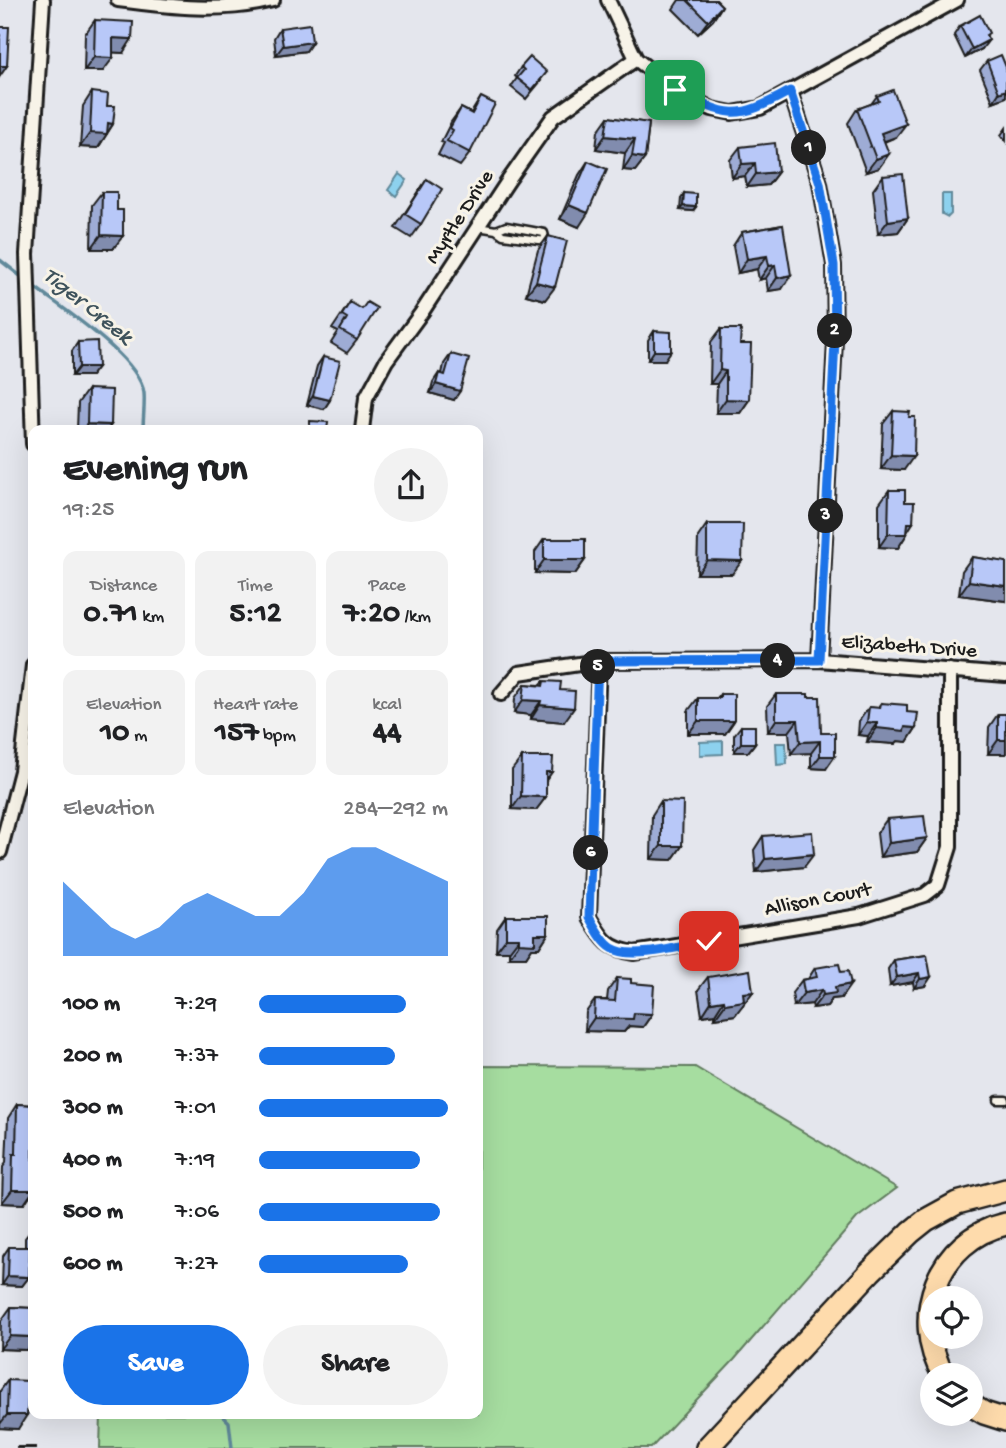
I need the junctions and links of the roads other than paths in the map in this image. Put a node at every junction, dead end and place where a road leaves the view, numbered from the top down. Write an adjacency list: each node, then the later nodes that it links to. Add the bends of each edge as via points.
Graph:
1 (43, 0): 10 (street, via 27,254)
2 (118, 0): 3 (street, via 242,8)
3 (273, 0)
4 (608, 0): 6 (street)
5 (957, 0): 7 (street)
6 (636, 59): 7 (street, via 675,90 712,109 732,113 760,108); 8 (street, Myrtle Drive, via 553,117)
7 (790, 91): 12 (street, via 820,183 834,265 835,340)
8 (478, 227): 9 (lane, via 496,230 506,226); 11 (street, Myrtle Drive, via 386,361 366,398)
9 (555, 239)
10 (32, 425)
11 (363, 425)
12 (819, 660): 13 (street, Elizabeth Drive); 14 (street, Elizabeth Drive)
13 (598, 661): 14 (street, Allison Court, via 589,917 612,949 634,953 859,916 925,895 938,886 950,847); 16 (street, Elizabeth Drive, via 519,673)
14 (950, 670): 15 (street, Elizabeth Drive)
15 (1006, 675)
16 (501, 694)
17 (28, 710): 18 (street, via 21,771)
18 (0, 852)
19 (998, 1100): 20 (lane)
20 (1006, 1100)
21 (1006, 1190): 26 (highway, via 957,1203 911,1232)
22 (1006, 1224): 23 (highway, via 984,1231 961,1247 935,1285 928,1331)
23 (938, 1363)
24 (983, 1412): 25 (highway)
25 (1006, 1420)
26 (707, 1448)

